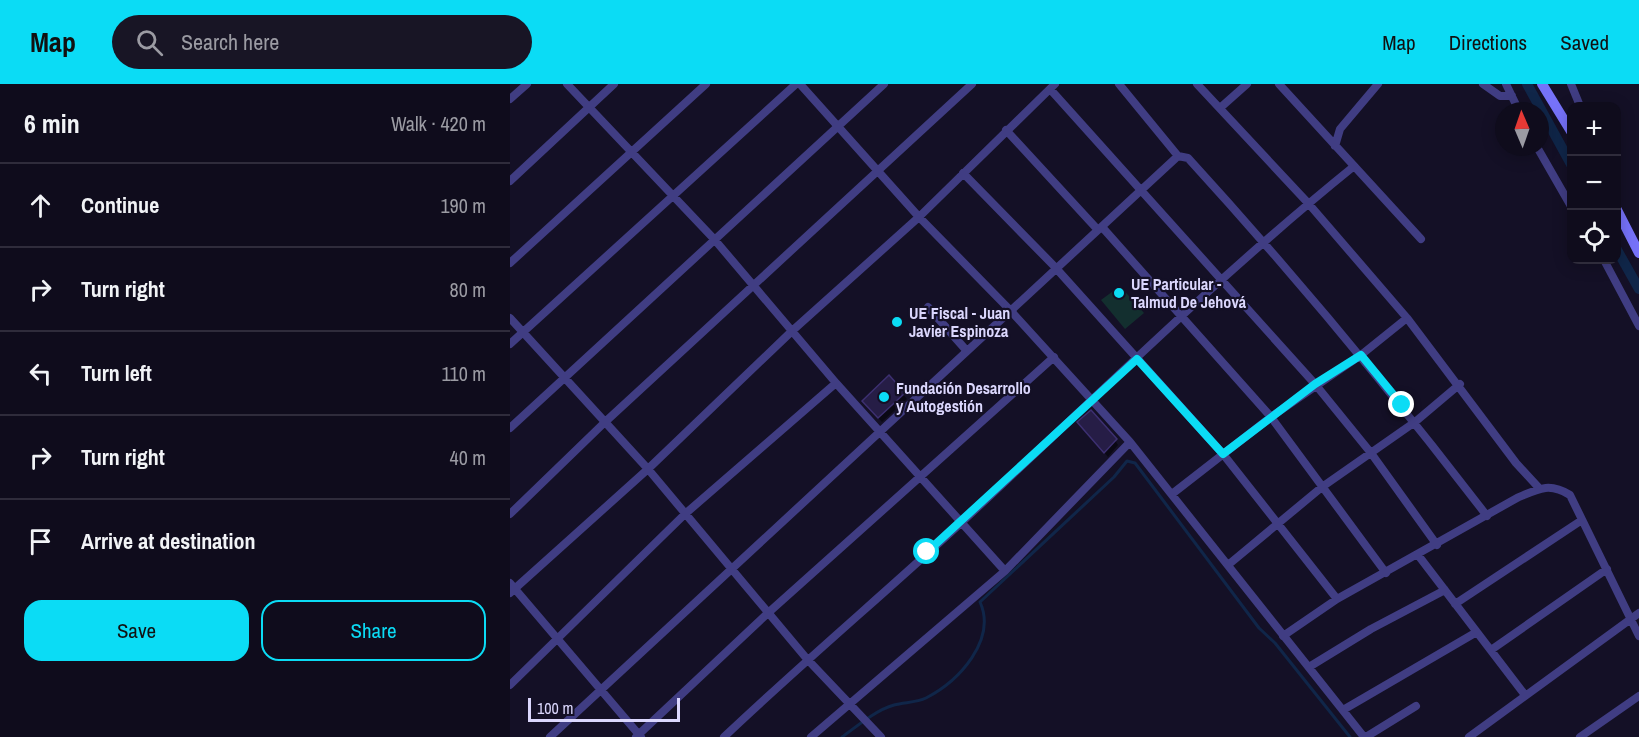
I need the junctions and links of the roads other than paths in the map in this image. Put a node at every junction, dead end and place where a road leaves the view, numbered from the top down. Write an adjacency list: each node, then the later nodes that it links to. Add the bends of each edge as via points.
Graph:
1 (527, 84): 19 (street)
2 (567, 84): 22 (street)
3 (614, 84): 22 (street)
4 (706, 84): 28 (street)
5 (798, 84): 25 (street); 36 (street)
6 (884, 84): 25 (street)
7 (972, 84): 32 (street)
8 (1119, 84): 29 (street)
9 (1197, 84): 23 (street)
10 (1247, 84): 23 (street)
11 (1279, 84): 27 (street)
12 (1378, 84): 27 (street, via 1340,129)
13 (1483, 84): 18 (street, via 1500,96)
14 (1506, 84): 18 (street)
15 (1542, 84): 24 (street)
16 (1571, 84): 21 (street)
17 (1052, 87): 26 (street); 35 (street)
18 (1512, 96): 20 (street)
19 (510, 99)
20 (1515, 102)
21 (1578, 102)
22 (590, 107): 28 (street); 34 (street)
23 (1220, 108): 38 (street)
24 (1567, 125)
25 (839, 126): 32 (street); 43 (street)
26 (1006, 130): 33 (street); 41 (street)
27 (1335, 146): 31 (street)
28 (630, 152): 36 (street); 46 (street)
29 (1178, 156): 35 (street); 44 (street, via 1188,158)
30 (1542, 156): 37 (street)
31 (1353, 167): 38 (street); 42 (street)
32 (878, 171): 40 (street); 50 (street)
33 (963, 173): 40 (street); 48 (street)
34 (510, 181)
35 (1140, 189): 41 (street); 49 (street)
36 (672, 196): 43 (street); 58 (street)
37 (1567, 199)
38 (1308, 203): 44 (street); 55 (street)
39 (1618, 210): 45 (street)
40 (919, 217): 52 (street); 57 (street)
41 (1100, 228): 48 (street); 54 (street)
42 (1421, 239)
43 (714, 240): 50 (street); 64 (street)
44 (1264, 241): 49 (street); 61 (street)
45 (1639, 253)
46 (510, 263)
47 (1606, 264): 56 (street)
48 (1055, 268): 52 (street); 63 (street)
49 (1223, 279): 54 (street); 66 (street)
50 (753, 288): 57 (street); 71 (street)
51 (928, 308): 60 (street)
52 (1010, 310): 60 (street); 62 (street)
53 (510, 318): 58 (street)
54 (1181, 318): 63 (street); 69 (street)
55 (1407, 318): 61 (street); 67 (street)
56 (1639, 326)
57 (792, 331): 65 (street); 77 (street)
58 (523, 332): 59 (street); 64 (street)
59 (510, 344)
60 (966, 351): 73 (street)
61 (1361, 355): 66 (street); 70 (street)
62 (1054, 357): 68 (street); 78 (street)
63 (1137, 359): 68 (street); 76 (street)
64 (563, 377): 71 (street); 72 (street)
65 (836, 384): 73 (street); 83 (street)
66 (1315, 384): 69 (street); 75 (street)
67 (1460, 384): 70 (street); 80 (street, via 1516,464)
68 (1092, 399): 74 (street); 86 (street)
69 (1271, 417): 76 (street); 79 (street)
70 (1415, 422): 75 (street); 84 (street)
71 (603, 423): 77 (street); 82 (street)
72 (510, 428)
73 (879, 432): 78 (street); 91 (street)
74 (1130, 442): 81 (street); 93 (street)
75 (1371, 453): 79 (street); 88 (street)
76 (1223, 454): 81 (street); 87 (street)
77 (648, 469): 83 (street); 95 (street)
78 (921, 478): 86 (street); 99 (street)
79 (1322, 488): 87 (street); 94 (street)
80 (1539, 488): 84 (street); 85 (street, via 1557,487 1570,495)
81 (1172, 494): 90 (street)
82 (510, 514)
83 (685, 514): 91 (street); 105 (street)
84 (1487, 516): 88 (street)
85 (1582, 520): 92 (street); 98 (street)
86 (962, 522): 93 (street); 107 (street)
87 (1278, 523): 90 (street); 97 (street)
88 (1437, 544): 89 (street)
89 (1418, 555): 94 (street); 96 (street)
90 (1228, 565): 103 (street)
91 (729, 569): 99 (street); 110 (street)
92 (1607, 569): 101 (street); 106 (street)
93 (1005, 571): 113 (street)
94 (1386, 573): 97 (street)
95 (512, 588): 105 (street)
96 (1445, 590): 98 (street); 108 (street)
97 (1337, 599): 103 (street)
98 (1455, 604): 102 (street)
99 (768, 613): 107 (street); 116 (street)
100 (1639, 613): 101 (street)
101 (1630, 618): 104 (street); 111 (street)
102 (1475, 633): 106 (street); 115 (street)
103 (1283, 636): 108 (street)
104 (1639, 636)
105 (558, 641): 109 (street); 110 (street)
106 (1491, 650): 111 (street)
107 (807, 659): 113 (street); 118 (street)
108 (1310, 667): 115 (street)
109 (510, 685)
110 (601, 690): 116 (street); 117 (street)
111 (1525, 695): 122 (street)
112 (1639, 696): 123 (street)
113 (852, 703): 119 (street); 120 (street)
114 (1416, 706): 121 (street)
115 (1343, 710): 121 (street)
116 (638, 736)
117 (549, 737)
118 (724, 737)
119 (811, 737)
120 (880, 737)
121 (1365, 737)
122 (1469, 737)
123 (1580, 737)

